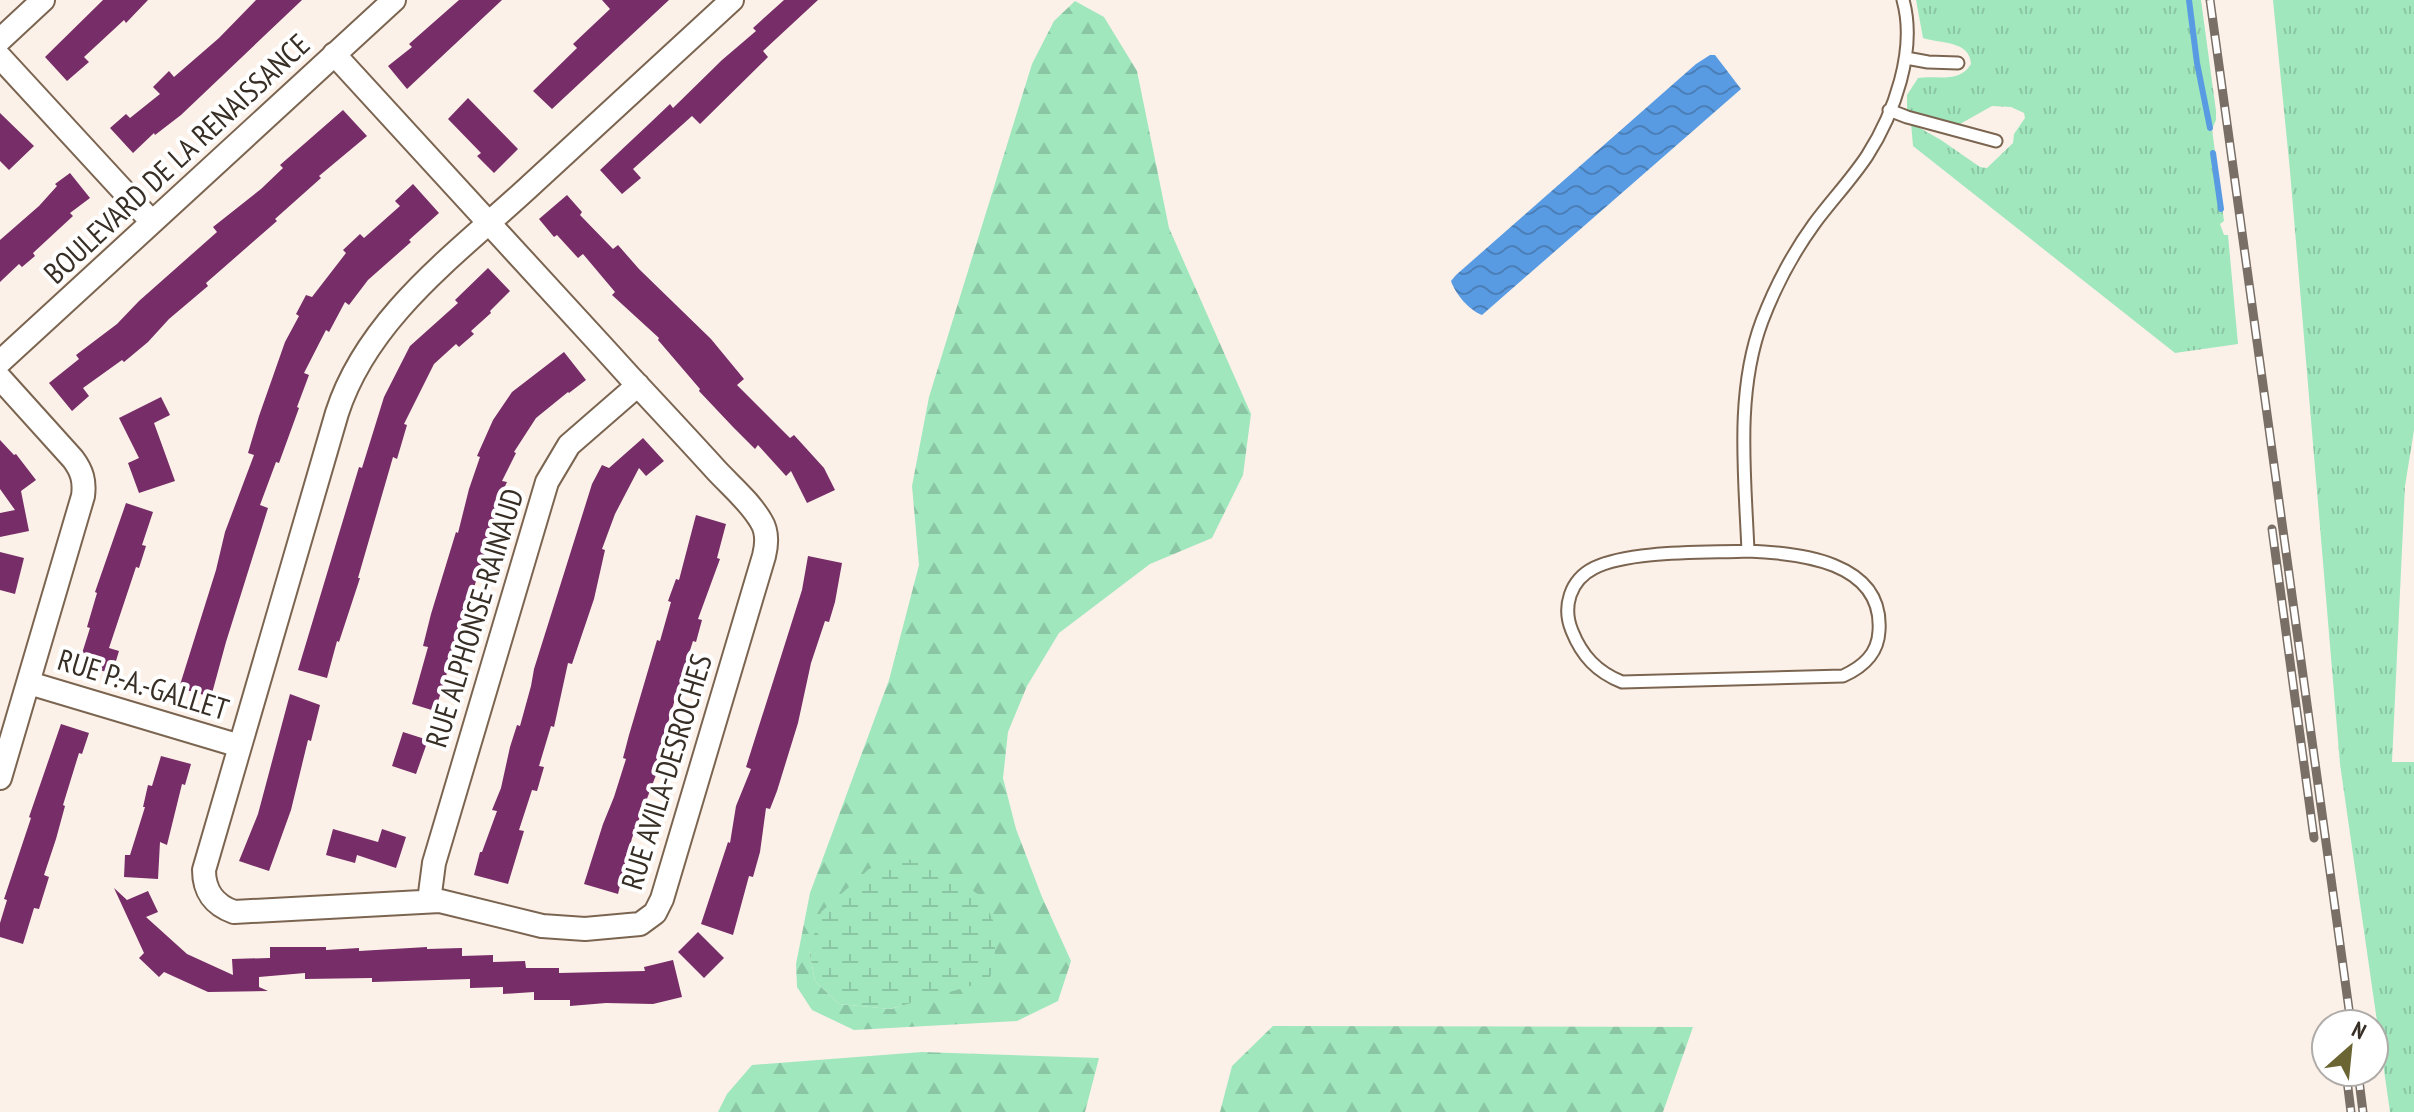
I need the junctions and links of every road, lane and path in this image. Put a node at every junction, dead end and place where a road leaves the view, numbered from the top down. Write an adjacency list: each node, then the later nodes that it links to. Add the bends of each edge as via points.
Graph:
1 (43, 0): 5 (street)
2 (394, 0): 6 (street, BOULEVARD DE LA RENAISSANCE)
3 (732, 0): 13 (street)
4 (1903, 0): 8 (lane)
5 (0, 40)
6 (334, 54): 12 (street, BOULEVARD DE LA RENAISSANCE); 13 (street)
7 (0, 57): 12 (street)
8 (1906, 58): 9 (lane); 10 (lane)
9 (1958, 63)
10 (1889, 110): 11 (lane); 17 (lane, via 1867,155 1790,263 1753,348 1745,414)
11 (1996, 141)
12 (152, 222): 14 (street, BOULEVARD DE LA RENAISSANCE)
13 (489, 224): 16 (street, RUE AVILA-DESROCHES); 19 (street, RUE AVILA-DESROCHES, via 393,313 353,372)
14 (0, 362)
15 (0, 378): 18 (street, via 73,459 84,483)
16 (638, 385): 21 (street, RUE ALPHONSE-RAINAUD, via 569,445 547,482 434,863); 21 (street, RUE AVILA-DESROCHES, via 759,517 767,541 662,899 640,924 585,929 542,926)
17 (1748, 551): 17 (lane, via 1818,560 1861,581 1878,612 1877,645 1868,660 1843,676 1622,682 1593,666 1580,647 1567,615 1568,597 1594,568 1635,558)
18 (29, 683): 19 (street, RUE P.-A.-GALLET); 20 (street)
19 (240, 746): 21 (street, RUE AVILA-DESROCHES, via 204,870 206,888 218,904 250,913)
20 (0, 778)
21 (429, 901)

